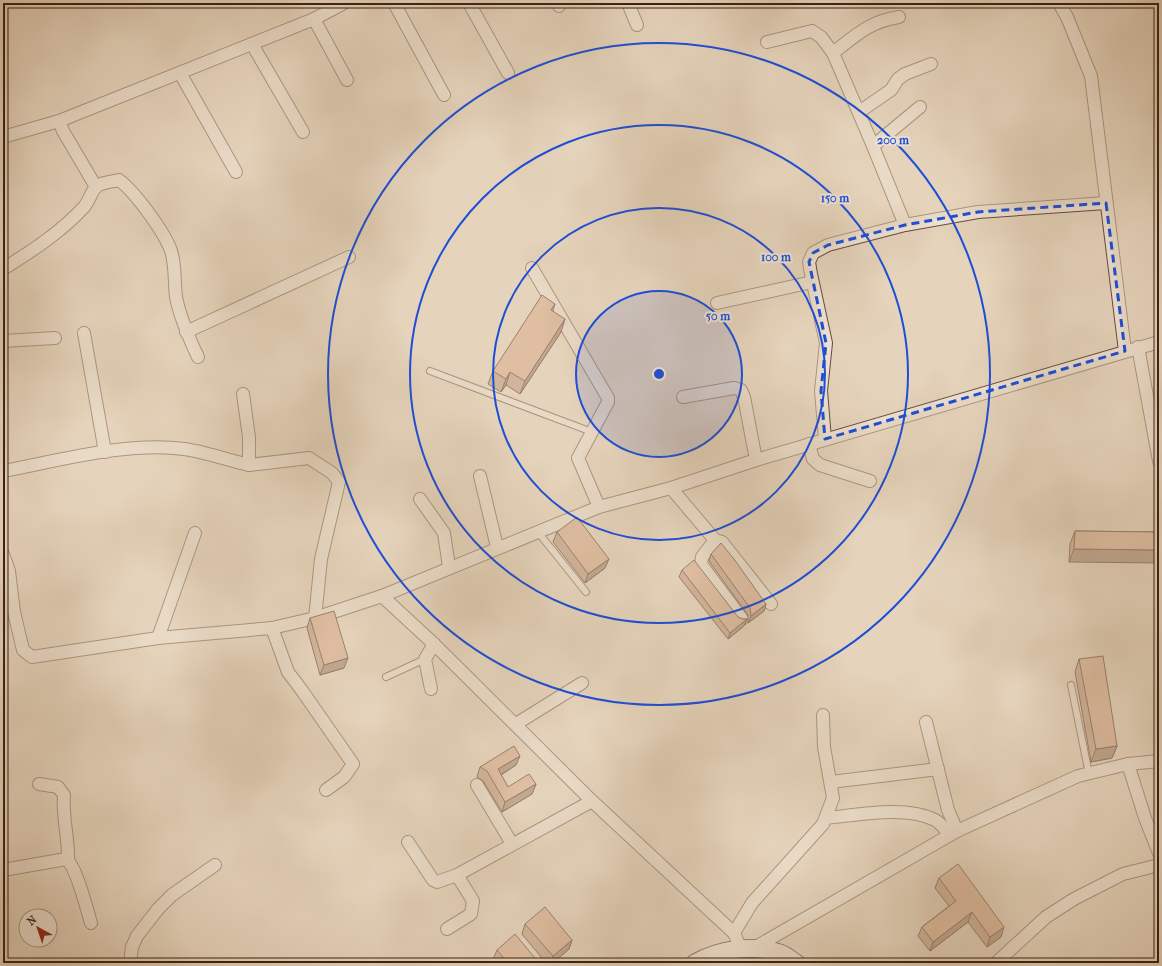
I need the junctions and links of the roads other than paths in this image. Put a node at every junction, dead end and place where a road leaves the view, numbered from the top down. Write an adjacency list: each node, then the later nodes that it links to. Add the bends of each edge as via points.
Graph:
1 (344, 3): 7 (street)
2 (394, 3): 16 (street)
3 (469, 3): 14 (street)
4 (628, 3): 8 (street)
5 (1059, 3): 25 (street, via 1091,76)
6 (899, 17): 11 (street, via 885,19 865,28)
7 (314, 19): 10 (street); 15 (street)
8 (637, 24)
9 (767, 42): 11 (street, via 812,31 821,37)
10 (252, 44): 13 (street); 20 (street)
11 (833, 53): 18 (street)
12 (932, 64): 18 (street, via 905,74 891,90)
13 (180, 73): 19 (street); 23 (street)
14 (508, 73)
15 (347, 80)
16 (444, 95)
17 (920, 107): 22 (street)
18 (859, 112): 22 (street)
19 (59, 121): 21 (street); 24 (street)
20 (303, 132)
21 (3, 137)
22 (874, 146): 26 (street)
23 (236, 172)
24 (96, 187): 29 (street, via 86,205 72,220); 32 (street, via 119,180 128,186 158,227 170,249 177,298)
25 (1106, 203): 26 (street, via 978,212); 38 (street)
26 (905, 225): 30 (street, via 828,245 813,253 809,262)
27 (349, 257): 32 (street)
28 (532, 268): 43 (street, via 608,398)
29 (3, 269)
30 (812, 282): 31 (street); 44 (street, via 826,343 821,391)
31 (717, 303)
32 (186, 332): 39 (street)
33 (84, 334): 46 (street)
34 (55, 338): 35 (street)
35 (3, 341)
36 (1159, 342): 37 (street)
37 (1138, 347): 38 (street); 48 (street)
38 (1125, 351): 44 (street)
39 (198, 357)
40 (430, 371): 43 (lane)
41 (243, 394): 49 (street)
42 (683, 397): 47 (street, via 734,388 741,390)
43 (592, 432): 55 (street, via 578,458)
44 (825, 440): 45 (street)
45 (809, 444): 47 (street); 52 (street, via 813,459 820,465)
46 (105, 452): 49 (street, via 137,448 184,449); 50 (street)
47 (756, 460): 53 (street)
48 (1159, 460)
49 (250, 465): 65 (street, via 309,458 332,473 339,482 321,559)
50 (3, 471)
51 (480, 476): 59 (street)
52 (870, 480)
53 (672, 488): 55 (street); 58 (street)
54 (420, 499): 61 (street, via 444,532)
55 (599, 507): 56 (street)
56 (538, 531): 59 (street); 62 (lane)
57 (195, 533): 68 (street)
58 (715, 540): 64 (street, via 722,542); 66 (street, via 702,557 701,564)
59 (497, 547): 61 (street)
60 (3, 554): 68 (street, via 9,572 14,612 23,650 32,657)
61 (449, 568): 63 (street)
62 (586, 592)
63 (382, 596): 65 (street); 69 (street)
64 (771, 604)
65 (315, 618): 67 (street)
66 (742, 619)
67 (272, 628): 68 (street); 85 (street, via 294,681 353,764 344,777)
68 (158, 638)
69 (434, 644): 70 (street); 77 (street)
70 (425, 659): 71 (lane); 74 (street)
71 (386, 677)
72 (582, 683): 77 (street)
73 (1071, 685): 81 (lane)
74 (431, 689)
75 (823, 715): 82 (street, via 824,747)
76 (926, 722): 80 (street)
77 (516, 724): 86 (street)
78 (1159, 761): 79 (street)
79 (1128, 764): 81 (street); 91 (street)
80 (938, 769): 82 (street); 88 (street)
81 (1089, 774): 88 (street, via 1078,776)
82 (831, 782): 87 (street, via 833,798)
83 (39, 784): 92 (street, via 58,787 64,795)
84 (476, 785): 90 (street)
85 (326, 790)
86 (592, 800): 90 (street); 99 (street)
87 (826, 818): 88 (street, via 917,813 936,820); 99 (street, via 824,824 752,903)
88 (954, 833): 99 (street)
89 (408, 842): 96 (street, via 435,882)
90 (512, 844): 96 (street)
91 (1159, 853)
92 (68, 861): 95 (street, via 66,859); 97 (street, via 74,871)
93 (215, 865): 100 (street, via 172,895 158,909 137,936 132,947)
94 (1159, 865): 103 (street, via 1123,874 1074,899 1046,917)
95 (3, 870)
96 (457, 875): 98 (street, via 473,901 471,914)
97 (91, 923)
98 (447, 929)
99 (743, 943): 101 (main road); 102 (main road, via 781,953)
100 (130, 963)
101 (695, 963)
102 (796, 963)
103 (996, 963)

